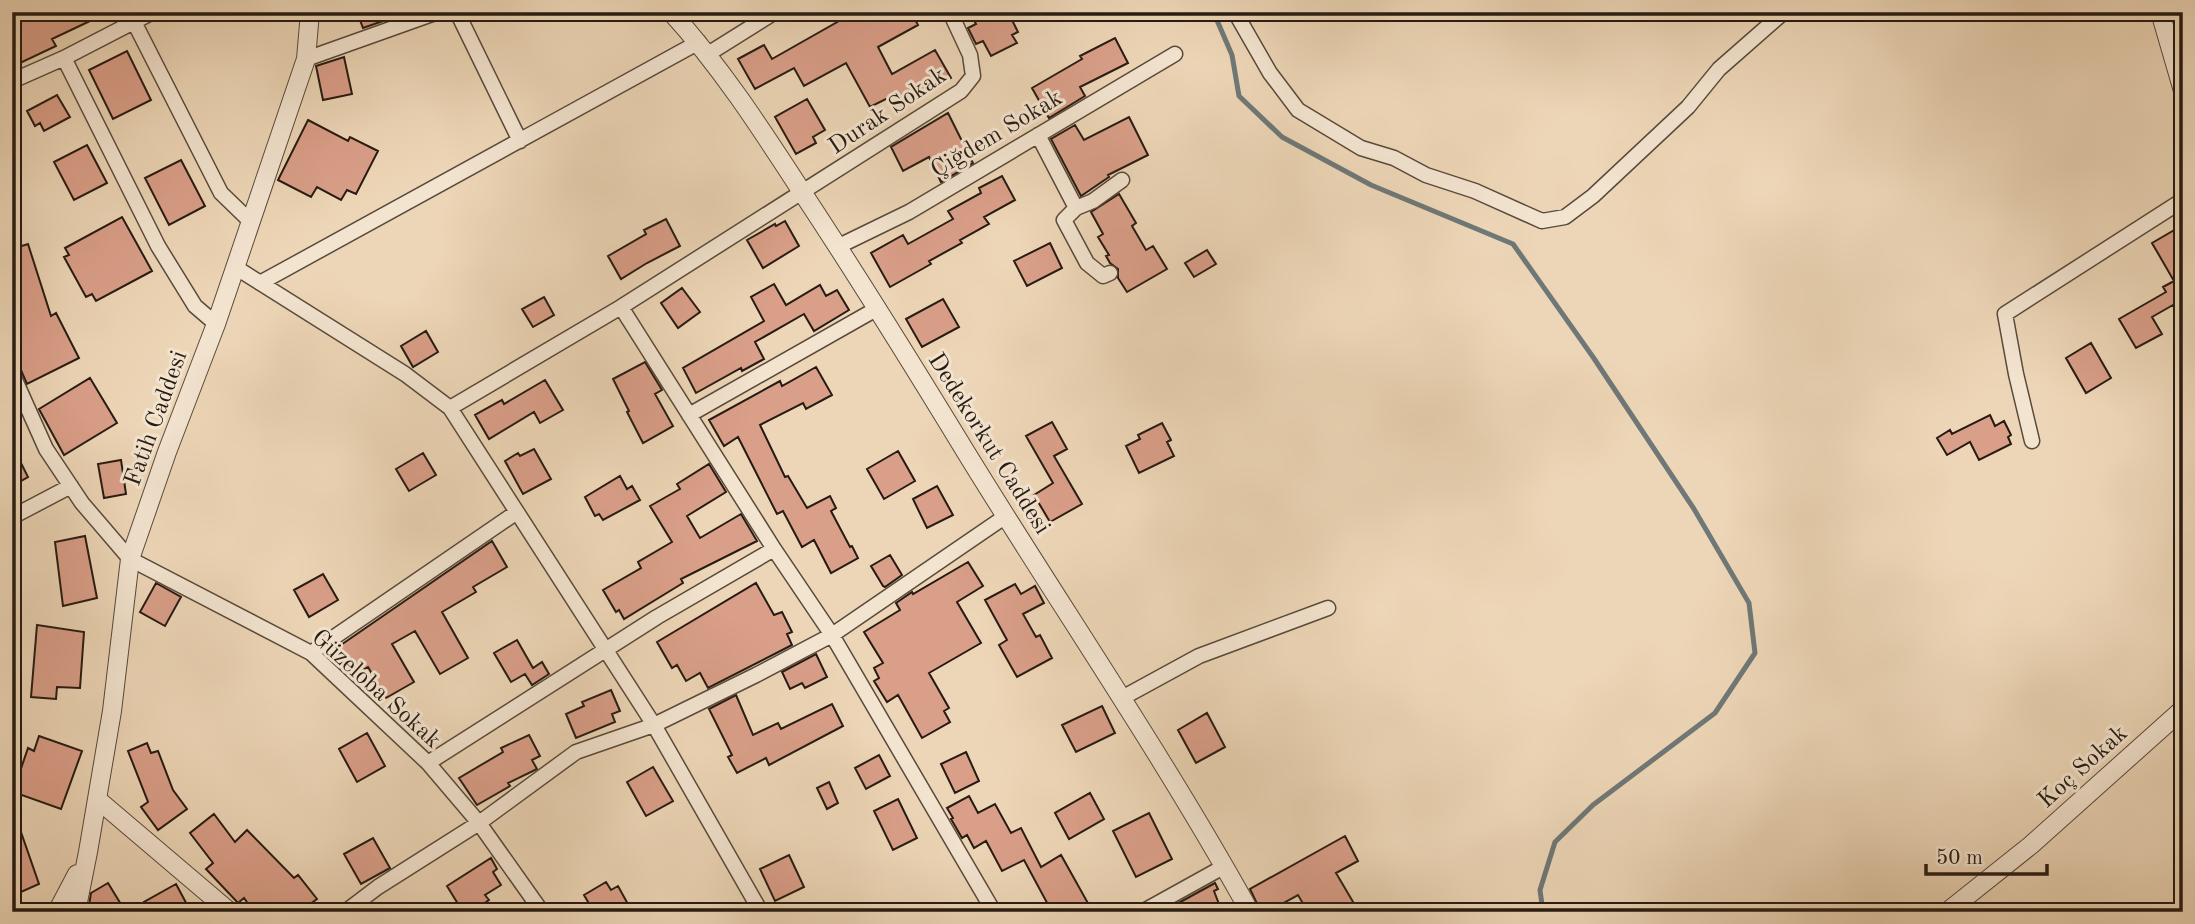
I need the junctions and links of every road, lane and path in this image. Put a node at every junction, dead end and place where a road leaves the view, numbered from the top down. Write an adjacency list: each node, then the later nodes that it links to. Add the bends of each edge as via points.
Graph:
1 (153, 12): 11 (street)
2 (310, 12): 15 (street, Fatih Caddesi)
3 (438, 12): 15 (street)
4 (457, 12): 19 (street)
5 (671, 12): 12 (street, Dedekorkut Caddesi)
6 (775, 12): 12 (street)
7 (950, 12): 21 (street, Durak Sokak, via 971,55 972,76 961,91)
8 (1235, 12): 9 (street, via 1270,74 1298,110 1361,148 1542,221 1565,217 1593,196 1688,107 1719,69)
9 (1784, 12)
10 (2160, 12): 17 (street)
11 (131, 17): 14 (street); 24 (street, via 221,193)
12 (704, 48): 19 (street); 21 (street, Dedekorkut Caddesi)
13 (1174, 54): 18 (street, Çiğdem Sokak)
14 (64, 58): 16 (street); 31 (street, via 158,246 195,306)
15 (306, 59): 24 (street, Fatih Caddesi)
16 (12, 81)
17 (2183, 91)
18 (1038, 135): 23 (street); 25 (street, Çiğdem Sokak, via 909,212)
19 (520, 141): 28 (street)
20 (1122, 180): 23 (street)
21 (803, 193): 25 (street, Dedekorkut Caddesi); 29 (street, Durak Sokak)
22 (2183, 200): 35 (street, via 2006,314)
23 (1076, 208): 27 (street, via 1064,220 1087,262 1104,276)
24 (250, 221): 26 (street, Fatih Caddesi)
25 (838, 246): 30 (street, Dedekorkut Caddesi)
26 (235, 267): 28 (street); 31 (street, Fatih Caddesi)
27 (1110, 273)
28 (260, 283): 33 (street, via 405,374)
29 (621, 307): 33 (street, Durak Sokak); 34 (street)
30 (878, 308): 34 (street); 38 (street, Dedekorkut Caddesi)
31 (216, 324): 41 (street, Fatih Caddesi)
32 (12, 373): 36 (street, via 46,449)
33 (450, 408): 37 (street)
34 (689, 415): 40 (street)
35 (2032, 440)
36 (71, 486): 39 (street); 41 (street)
37 (517, 512): 44 (street); 45 (street)
38 (1006, 516): 43 (street); 46 (street, Dedekorkut Caddesi)
39 (12, 517)
40 (774, 549): 43 (street); 44 (street)
41 (130, 559): 45 (street, Güzeloba Sokak); 50 (street, Fatih Caddesi, via 113,711)
42 (1328, 608): 46 (street, via 1199,656)
43 (832, 635): 48 (street); 60 (street)
44 (605, 650): 48 (street); 49 (street)
45 (311, 653): 49 (street, Güzeloba Sokak)
46 (1122, 698): 53 (street, Dedekorkut Caddesi)
47 (2183, 709): 63 (street, Koç Sokak, via 2031,845)
48 (653, 725): 51 (street, via 576,752); 59 (street)
49 (428, 763): 51 (street, Güzeloba Sokak)
50 (97, 799): 52 (street, Fatih Caddesi); 56 (street)
51 (479, 823): 57 (street); 58 (street, Güzeloba Sokak)
52 (88, 852): 54 (street); 55 (street, Fatih Caddesi)
53 (1224, 866): 61 (street); 62 (street, Dedekorkut Caddesi)
54 (57, 912)
55 (74, 912)
56 (230, 912)
57 (345, 912)
58 (542, 912)
59 (761, 912)
60 (994, 912)
61 (1142, 912)
62 (1250, 912)
63 (1947, 912)

